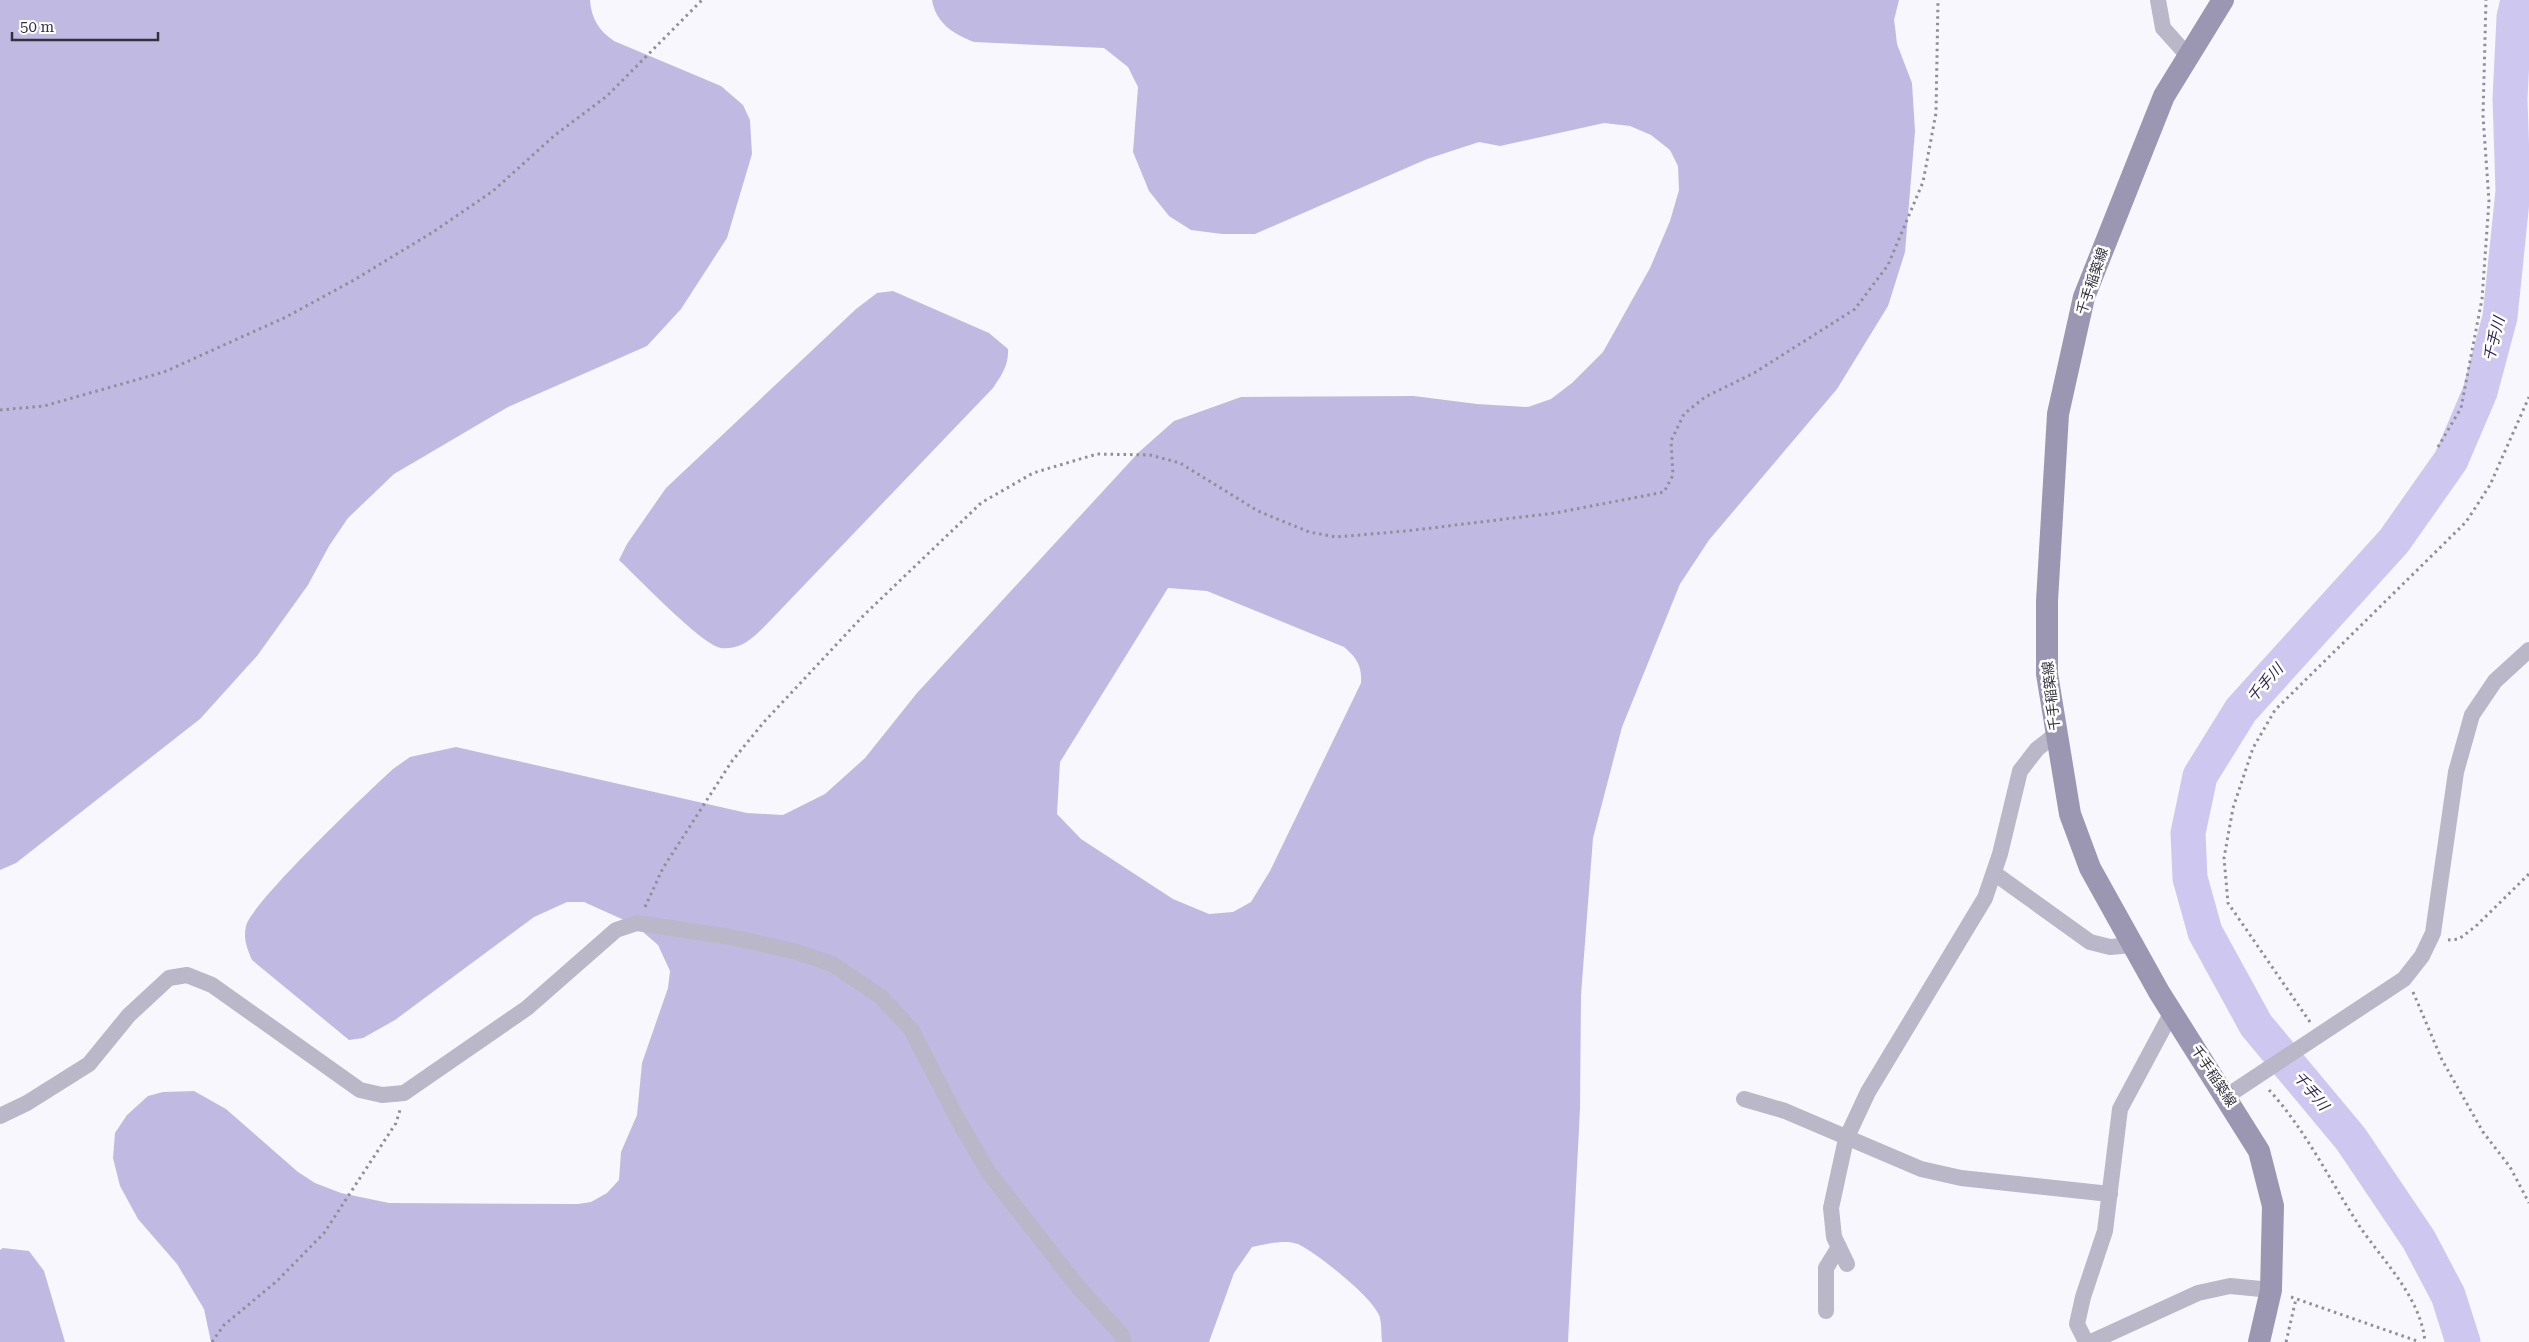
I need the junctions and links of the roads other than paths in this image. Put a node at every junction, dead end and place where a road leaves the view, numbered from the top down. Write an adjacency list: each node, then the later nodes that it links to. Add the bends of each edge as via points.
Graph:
1 (2158, 0): 3 (street, via 2163,28)
2 (2223, 0): 3 (main road, 千手稲築線)
3 (2188, 56): 5 (main road, 千手稲築線, via 2164,96 2084,297 2058,414 2046,674)
4 (2529, 650): 9 (street, via 2495,681 2472,715 2456,772 2434,933 2422,956 2404,979)
5 (2055, 735): 6 (street, via 2020,771); 7 (main road, 千手稲築線, via 2070,814 2090,868)
6 (1994, 873): 7 (street, via 2090,942 2110,947); 12 (street, via 1985,898 1868,1092)
7 (2133, 945): 8 (main road, 千手稲築線)
8 (2172, 1012): 9 (main road, 千手稲築線); 13 (street, via 2120,1109)
9 (2227, 1096): 16 (main road, 千手稲築線, via 2260,1151 2273,1206)
10 (1744, 1098): 12 (street, via 1785,1110)
11 (0, 1116): 18 (street, via 89,1064 129,1015 169,978 187,975 212,985 360,1090 382,1095 404,1093 527,1008 616,930 638,923 731,937 797,952 832,964 880,996 911,1029 989,1173 1079,1288 1122,1334)
12 (1846, 1139): 13 (street, via 1921,1169 1961,1178); 14 (street, via 1832,1208 1834,1237)
13 (2110, 1194): 19 (street, via 2105,1231 2077,1324)
14 (1839, 1247): 15 (street); 17 (street, via 1826,1268)
15 (1847, 1264)
16 (2271, 1290): 20 (street, via 2230,1286 2198,1293); 21 (main road, 千手稲築線)
17 (1826, 1311)
18 (1124, 1342)
19 (2086, 1342)
20 (2091, 1342)
21 (2259, 1342)

